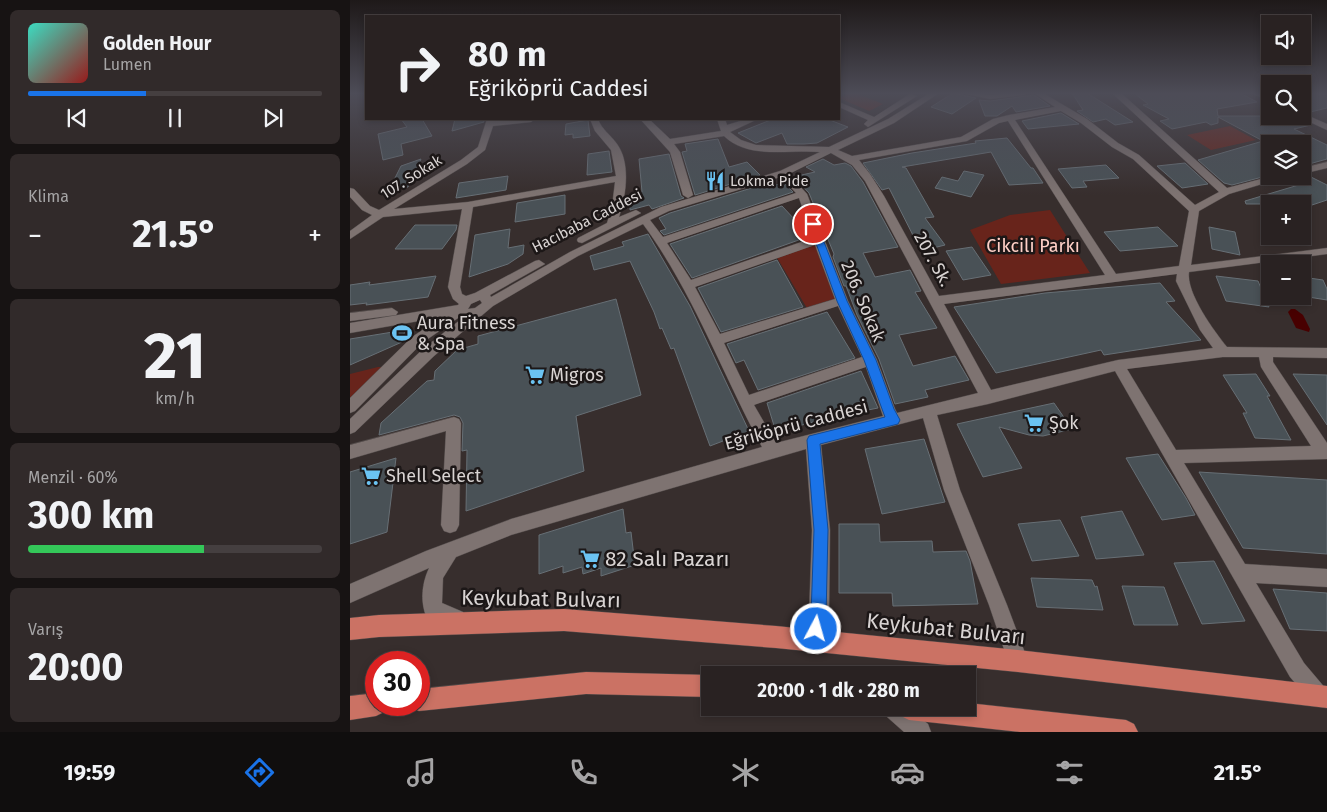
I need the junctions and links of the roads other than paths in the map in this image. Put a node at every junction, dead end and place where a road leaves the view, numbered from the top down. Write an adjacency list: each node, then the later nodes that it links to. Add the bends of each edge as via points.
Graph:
1 (488, 127): 30 (street, 107. Sokak, via 482,148)
2 (597, 127): 22 (street, via 600,134 616,148)
3 (655, 127): 13 (street)
4 (724, 127): 12 (street)
5 (735, 127): 12 (street)
6 (860, 127): 14 (street, Hacıbaba Caddesi)
7 (879, 127): 16 (street)
8 (985, 127): 18 (street, via 964,139)
9 (1015, 127): 38 (street)
10 (1092, 127): 29 (street, via 1136,157)
11 (1154, 127): 24 (street)
12 (726, 131): 13 (street); 15 (street, via 740,143)
13 (668, 142): 26 (street, via 681,168)
14 (821, 148): 15 (street); 16 (street, 207. Sk.); 17 (street, Hacıbaba Caddesi)
15 (773, 150): 17 (street)
16 (833, 150): 18 (street, 207. Sk.); 21 (street)
17 (799, 159): 26 (street, Hacıbaba Caddesi)
18 (851, 159): 41 (street, 207. Sk., via 867,176)
19 (1327, 165): 20 (street)
20 (1311, 169)
21 (783, 173): 25 (street, 206. Sokak); 31 (street, via 665,209)
22 (621, 178): 28 (street); 32 (street)
23 (1261, 182): 24 (street)
24 (1225, 192): 29 (street)
25 (802, 194): 34 (street); 35 (street, 206. Sokak)
26 (688, 195): 32 (street, Hacıbaba Caddesi)
27 (352, 197): 30 (street)
28 (468, 205): 30 (street); 42 (street, via 454,287)
29 (1194, 210): 37 (street)
30 (380, 214): 33 (street, 107. Sokak)
31 (644, 219): 34 (street); 43 (street, via 574,254)
32 (612, 223): 43 (street, Hacıbaba Caddesi)
33 (350, 236)
34 (662, 240): 39 (street)
35 (818, 240): 39 (street); 40 (street, 206. Sokak)
36 (1327, 251): 37 (street)
37 (1184, 271): 38 (street); 47 (street, via 1182,281 1186,290 1206,330)
38 (1112, 278): 41 (street)
39 (688, 285): 46 (street)
40 (842, 301): 46 (street); 50 (street, 206. Sokak)
41 (936, 301): 52 (street, 207. Sk.)
42 (463, 306): 43 (street); 44 (street); 45 (street); 54 (street, via 417,340)
43 (486, 308): 57 (street, via 429,352)
44 (350, 318)
45 (350, 328)
46 (718, 340): 53 (street)
47 (1223, 352): 48 (street, Eğriköprü Caddesi); 51 (street, Eğriköprü Caddesi)
48 (1266, 353): 49 (street, Eğriköprü Caddesi); 61 (street, via 1266,363)
49 (1327, 353)
50 (870, 360): 53 (street); 56 (street, 206. Sokak)
51 (1118, 365): 52 (street, Eğriköprü Caddesi); 62 (street)
52 (988, 398): 55 (street, Eğriköprü Caddesi)
53 (745, 402): 59 (street)
54 (350, 407)
55 (928, 411): 56 (street, Eğriköprü Caddesi); 71 (street, via 952,490)
56 (894, 420): 58 (street, Eğriköprü Caddesi)
57 (350, 428)
58 (813, 440): 59 (street, Eğriköprü Caddesi); 70 (street, via 821,530)
59 (772, 451): 64 (street, Eğriköprü Caddesi, via 530,522)
60 (350, 452): 63 (street, via 454,423)
61 (1326, 452): 62 (street)
62 (1171, 456): 65 (street)
63 (450, 525)
64 (450, 551): 67 (street, Eğriköprü Caddesi); 68 (street, via 433,576 433,610 451,618)
65 (1240, 573): 66 (street); 73 (street, via 1297,670)
66 (1327, 578)
67 (350, 594)
68 (497, 621): 69 (highway, Keykubat Bulvarı); 70 (highway, Keykubat Bulvarı, via 564,620)
69 (350, 629)
70 (814, 641): 71 (highway, Keykubat Bulvarı)
71 (1018, 661): 73 (highway, Keykubat Bulvarı)
72 (701, 686): 74 (highway, via 586,683)
73 (1323, 696)
74 (430, 699)
75 (365, 706): 76 (highway)
76 (350, 708)
77 (903, 716): 80 (street)
78 (968, 716): 79 (highway)
79 (1056, 728): 81 (highway)
80 (920, 732)
81 (1126, 732)

